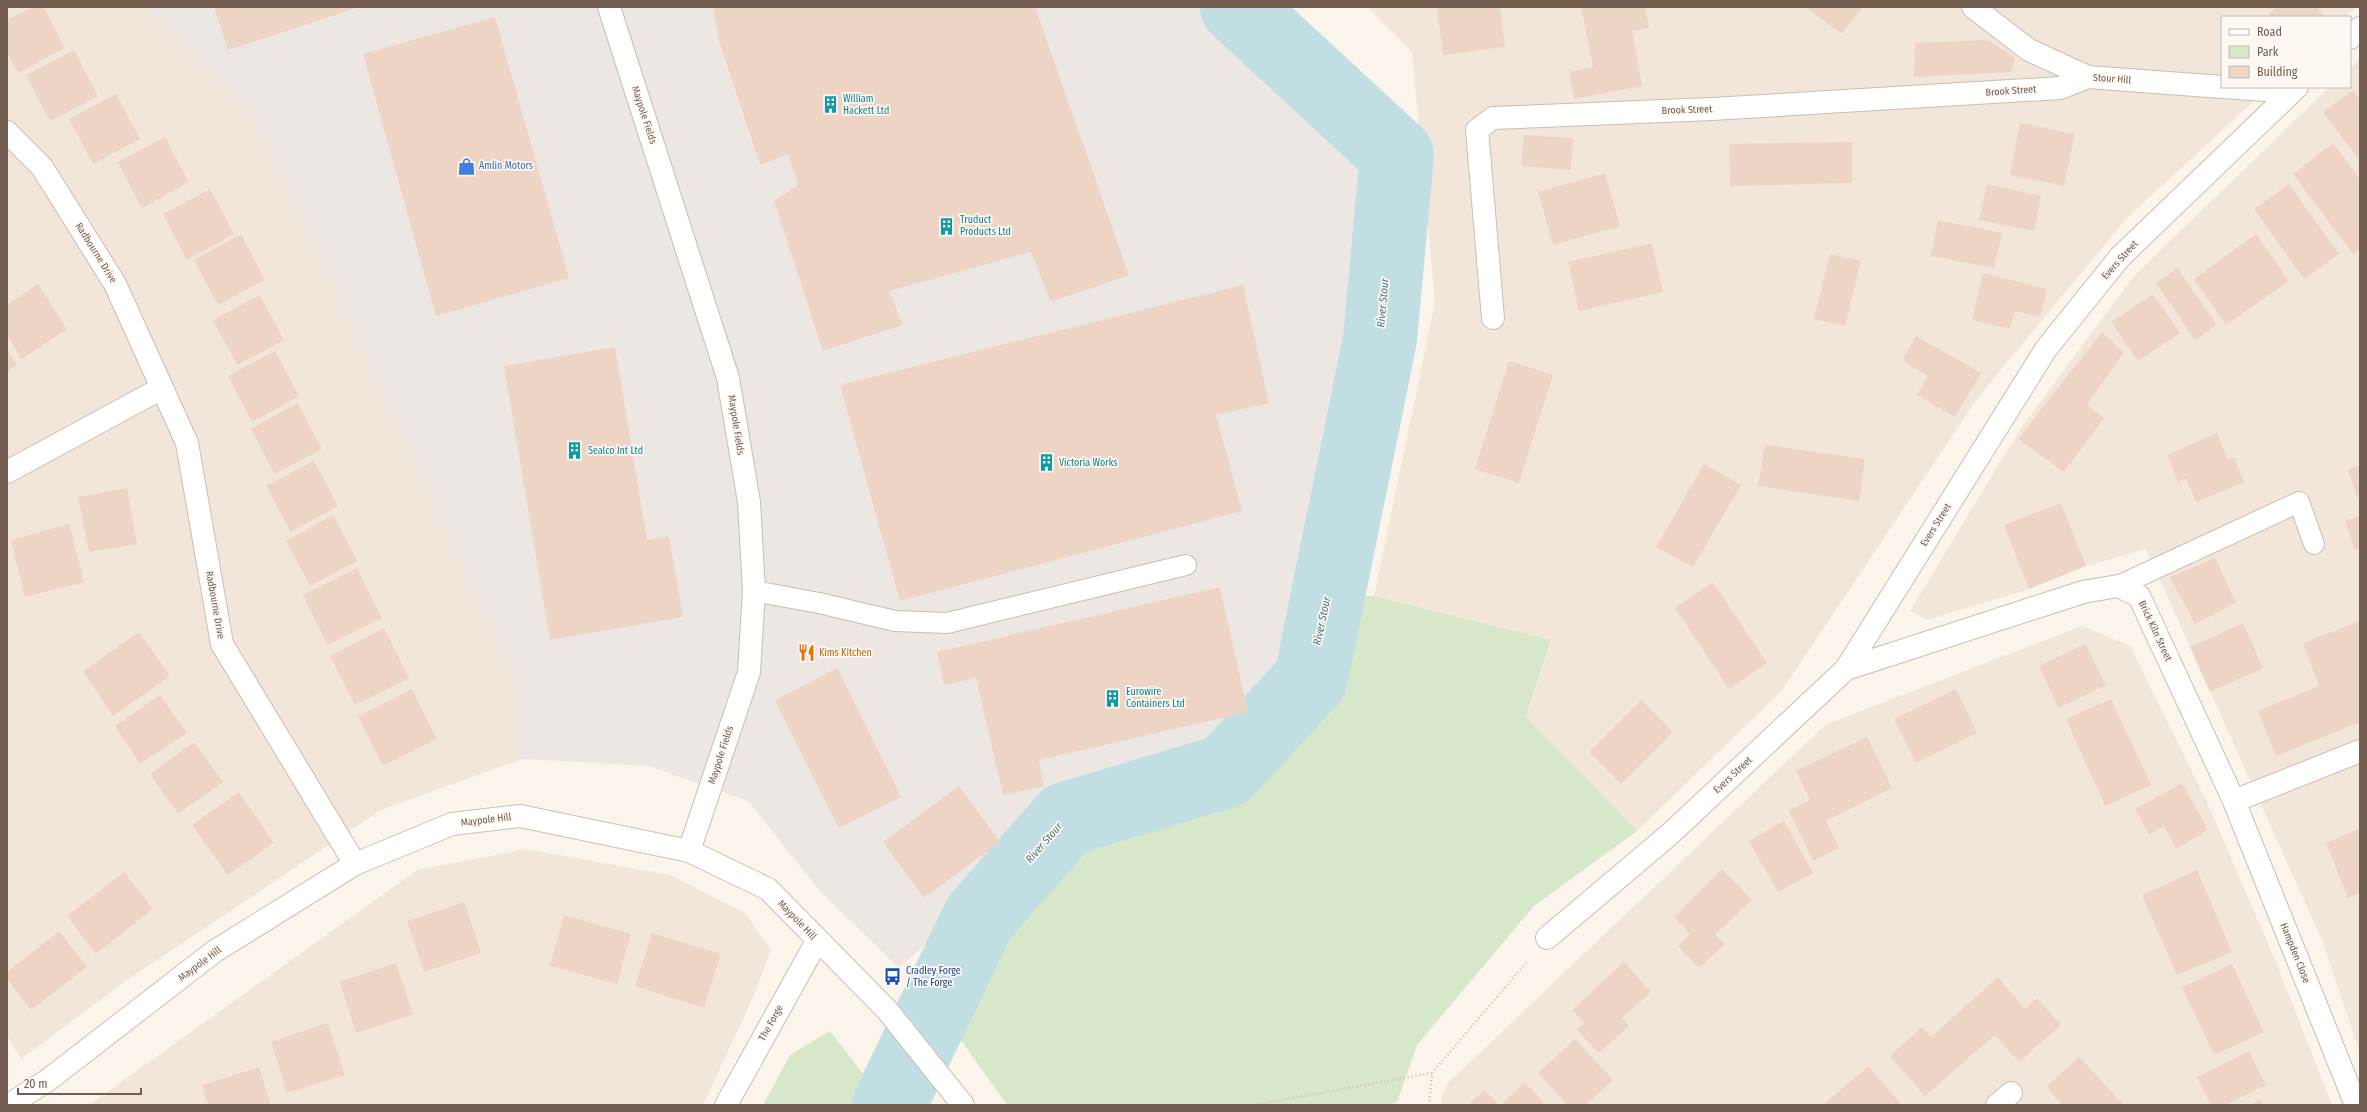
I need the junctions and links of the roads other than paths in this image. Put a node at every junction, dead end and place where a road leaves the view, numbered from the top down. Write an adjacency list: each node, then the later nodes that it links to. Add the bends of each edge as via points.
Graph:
1 (609, 7): 16 (street, Maypole Fields, via 728,378 749,502)
2 (1974, 7): 5 (street, Stour Hill, via 2029,50)
3 (2360, 28): 4 (street)
4 (2351, 37)
5 (2088, 77): 6 (street, Stour Hill); 10 (street, Brook Street, via 2060,88 1712,109 1493,118 1477,130)
6 (2221, 87)
7 (2247, 88): 8 (street, Stour Hill)
8 (2294, 90): 17 (street, Evers Street, via 2120,258 2046,349)
9 (7, 132): 11 (street, Radbourne Drive, via 42,167 115,284)
10 (1493, 318)
11 (162, 388): 12 (street); 21 (street, Radbourne Drive, via 187,443 222,644)
12 (7, 472)
13 (2314, 544): 15 (lane, via 2299,502)
14 (1186, 565): 16 (lane, via 947,623 895,621 819,603)
15 (2118, 586): 17 (street, via 2083,592); 19 (street, Brick Kiln Street, via 2139,596)
16 (754, 592): 20 (street, Maypole Fields, via 749,672)
17 (1846, 669): 22 (street, Evers Street, via 1670,834)
18 (2360, 751): 19 (street)
19 (2234, 801): 27 (street, Hampden Close)
20 (689, 851): 21 (street, Maypole Hill, via 520,816 452,824); 23 (street, Maypole Hill, via 768,889)
21 (355, 864): 24 (street, Maypole Hill, via 215,951 48,1080)
22 (1547, 938)
23 (817, 941): 25 (street, The Forge); 26 (street, Maypole Hill, via 887,1010)
24 (9, 1105)
25 (726, 1105)
26 (963, 1105)
27 (2356, 1105)

